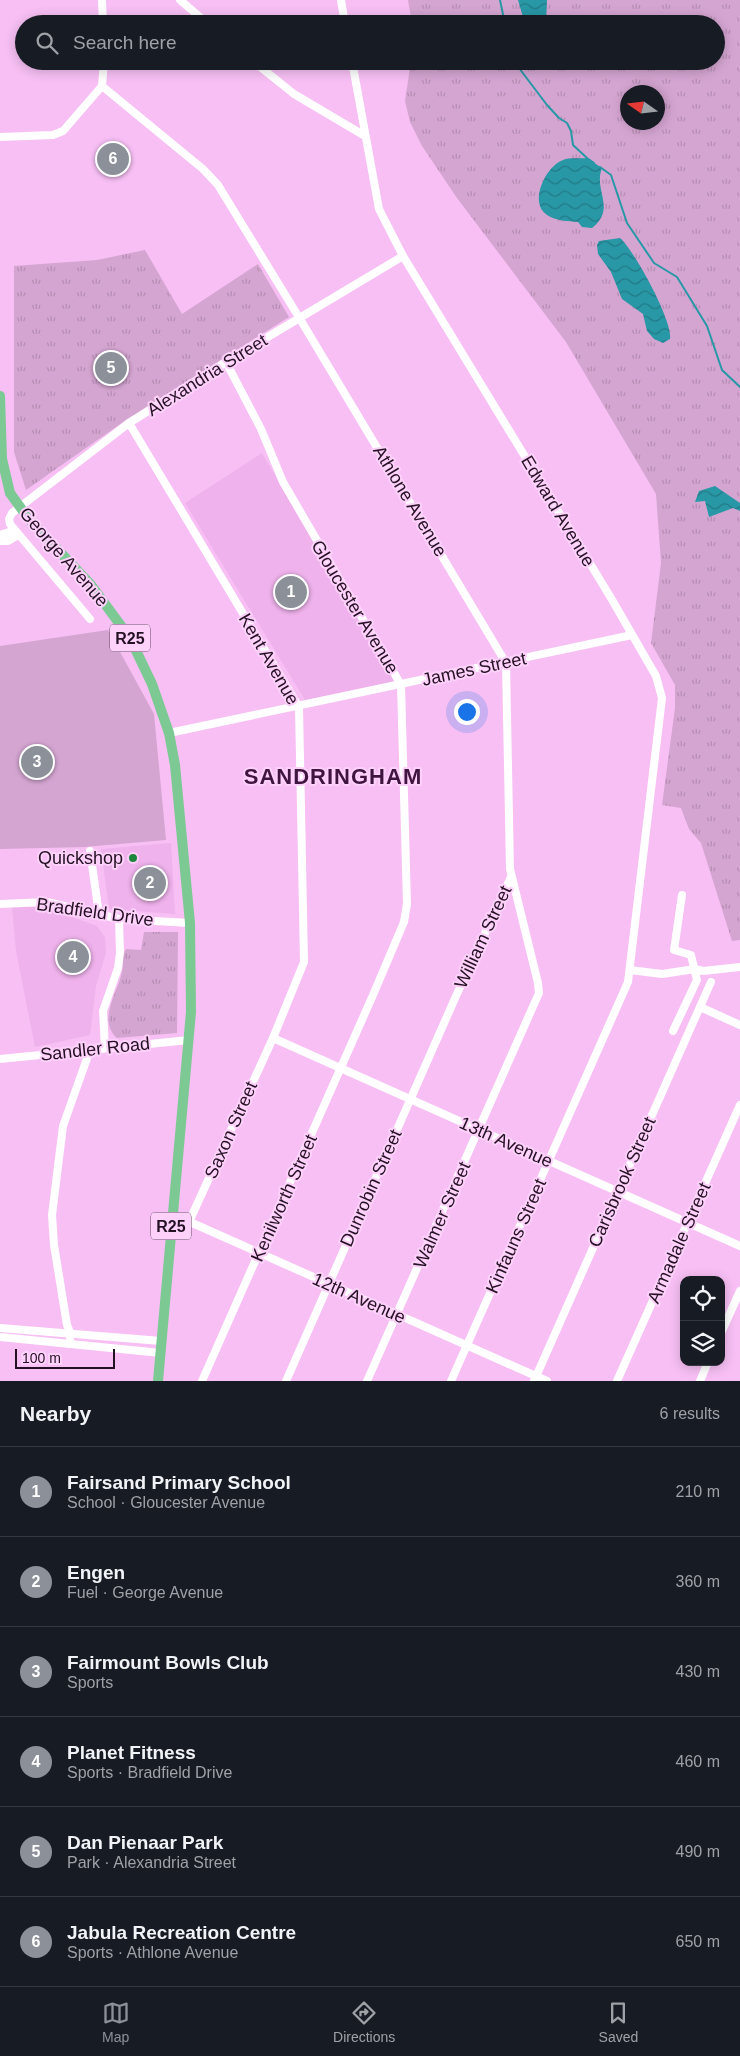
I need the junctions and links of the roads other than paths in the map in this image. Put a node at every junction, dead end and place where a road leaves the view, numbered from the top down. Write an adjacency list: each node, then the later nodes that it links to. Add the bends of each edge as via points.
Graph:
1 (102, 0): 4 (street)
2 (180, 0): 5 (street)
3 (341, 0): 6 (street)
4 (102, 15)
5 (198, 15)
6 (344, 15)
7 (103, 70): 10 (street)
8 (264, 70): 11 (street, via 294,94)
9 (354, 70): 11 (street, Edward Avenue)
10 (102, 86): 12 (street, via 68,127 60,132); 14 (street, Athlone Avenue, via 214,180)
11 (365, 136): 13 (street, Edward Avenue, via 379,209)
12 (0, 137)
13 (403, 256): 14 (street, Alexandria Street); 23 (street, Edward Avenue)
14 (300, 319): 15 (street, Alexandria Street); 24 (street, Athlone Avenue)
15 (226, 362): 17 (street, Alexandria Street); 25 (street, Gloucester Avenue, via 261,429 287,489)
16 (0, 396): 18 (main road, George Avenue / R25, via 2,459 10,493)
17 (129, 423): 18 (street, Alexandria Street); 26 (street, Kent Avenue)
18 (19, 507): 19 (street, via 9,519); 27 (main road, George Avenue / R25, via 117,618 152,684)
19 (17, 532): 20 (street); 21 (street, via 8,541); 22 (street)
20 (0, 535)
21 (0, 541)
22 (90, 619)
23 (632, 635): 24 (street, James Street); 37 (street, Edward Avenue, via 656,676 662,698)
24 (506, 662): 25 (street, James Street); 29 (street, Athlone Avenue)
25 (401, 685): 26 (street, James Street); 43 (street, Gloucester Avenue, via 407,904 404,922)
26 (299, 706): 27 (street, James Street); 46 (street, Kent Avenue, via 304,962)
27 (169, 733): 34 (main road, George Avenue / R25, via 177,785)
28 (90, 851): 32 (street)
29 (510, 877): 40 (street, Athlone Avenue); 41 (street, William Street)
30 (682, 895): 36 (street, via 674,950 689,954)
31 (0, 904): 32 (street, Bradfield Drive, via 47,902)
32 (98, 914): 33 (street, Bradfield Drive)
33 (119, 919): 34 (street, Bradfield Drive); 48 (street, via 119,959 103,1011)
34 (188, 920): 47 (main road, George Avenue / R25, via 191,986)
35 (740, 967): 36 (street)
36 (695, 969): 37 (street, via 662,974); 45 (street, via 697,980)
37 (630, 970): 38 (street, Edward Avenue)
38 (628, 982): 55 (street, Kinfauns Street)
39 (711, 982): 42 (street, Carisbrook Street)
40 (539, 993): 54 (street, Walmer Street)
41 (456, 996): 52 (street, Dunrobin Street)
42 (700, 1007): 44 (street); 56 (street, Carisbrook Street)
43 (365, 1014): 51 (street, Kenilworth Street)
44 (740, 1025)
45 (673, 1031)
46 (272, 1038): 51 (street, 13th Avenue); 58 (street, Saxon Street)
47 (187, 1040): 48 (street, Sandler Road); 57 (main road, R25)
48 (105, 1048): 49 (street, Sandler Road)
49 (90, 1050): 50 (street, Sandler Road); 67 (street, via 63,1126 52,1216 53,1240)
50 (0, 1059)
51 (341, 1069): 52 (street, 13th Avenue); 61 (street, Kenilworth Street)
52 (411, 1100): 54 (street, 13th Avenue); 62 (street, Dunrobin Street)
53 (740, 1105): 59 (street, Armadale Street)
54 (479, 1131): 55 (street, 13th Avenue); 64 (street, Walmer Street)
55 (549, 1161): 56 (street, 13th Avenue); 75 (street, Kinfauns Street)
56 (618, 1192): 59 (street, 13th Avenue); 78 (street, Carisbrook Street)
57 (172, 1214): 58 (street, 12th Avenue); 72 (main road, R25)
58 (189, 1222): 61 (street, 12th Avenue)
59 (688, 1223): 60 (street, 13th Avenue); 85 (street, Armadale Street)
60 (740, 1246)
61 (259, 1253): 62 (street, 12th Avenue); 80 (street, Kenilworth Street)
62 (328, 1284): 64 (street, 12th Avenue); 81 (street, Dunrobin Street)
63 (740, 1291): 65 (street)
64 (397, 1314): 75 (street, 12th Avenue); 82 (street, Walmer Street)
65 (725, 1324)
66 (0, 1328): 68 (street)
67 (69, 1329): 69 (street); 72 (street); 74 (street)
68 (32, 1330): 69 (street); 71 (street)
69 (61, 1332): 73 (street)
70 (0, 1337): 71 (street)
71 (31, 1340): 73 (street)
72 (161, 1341): 76 (main road, R25)
73 (60, 1344): 74 (street)
74 (70, 1344): 76 (street)
75 (467, 1346): 78 (street, 12th Avenue); 83 (street, Kinfauns Street)
76 (160, 1353): 79 (main road, R25)
77 (706, 1366): 86 (street)
78 (535, 1379): 84 (street, 12th Avenue)
79 (158, 1381)
80 (202, 1381)
81 (286, 1381)
82 (367, 1381)
83 (451, 1381)
84 (547, 1381)
85 (617, 1381)
86 (700, 1381)

